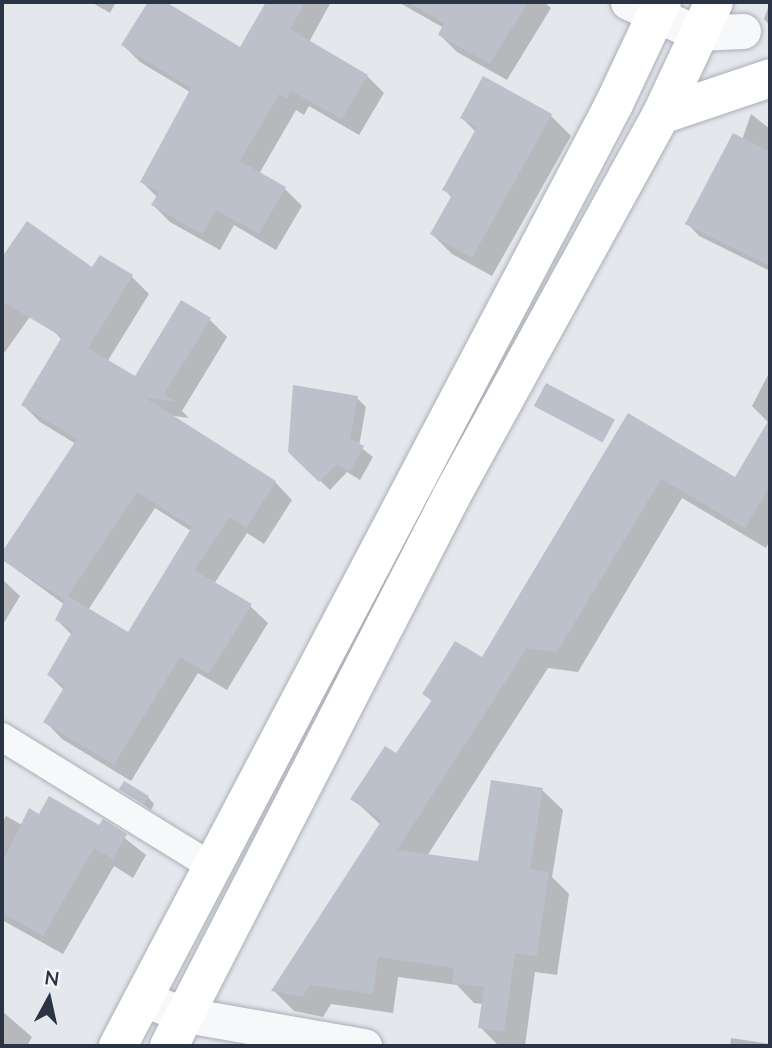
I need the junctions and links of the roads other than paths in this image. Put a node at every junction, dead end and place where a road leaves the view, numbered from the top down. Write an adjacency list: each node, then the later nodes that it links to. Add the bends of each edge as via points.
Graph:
1 (649, 6): 2 (street); 7 (main road, via 538,248)
2 (710, 12): 3 (street); 5 (main road)
3 (756, 38)
4 (770, 78): 5 (main road)
5 (661, 115): 9 (main road, via 452,495)
6 (2, 737): 7 (street)
7 (211, 866): 8 (main road)
8 (143, 999): 9 (street); 10 (main road)
9 (177, 1031): 11 (street)
10 (118, 1046)
11 (364, 1046)

